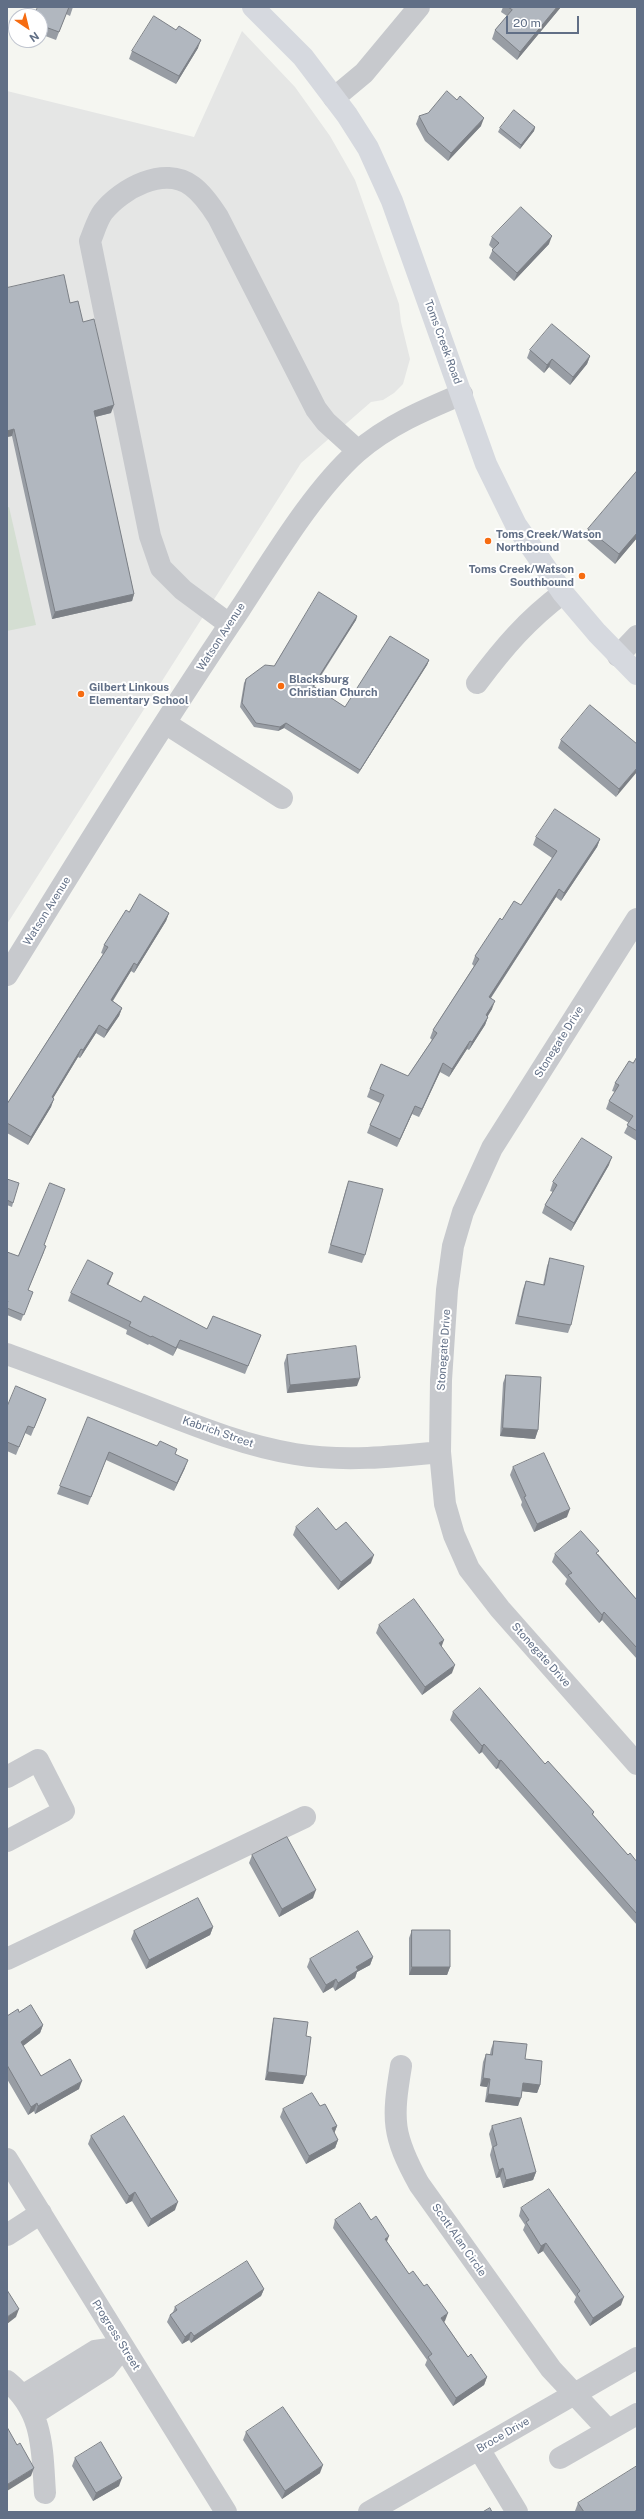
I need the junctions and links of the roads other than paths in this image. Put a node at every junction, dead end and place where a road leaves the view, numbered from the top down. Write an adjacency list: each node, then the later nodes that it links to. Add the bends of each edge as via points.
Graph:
1 (253, 7): 3 (main road, Toms Creek Road, via 302,57)
2 (420, 7): 3 (street, via 364,73)
3 (334, 98): 4 (main road, Toms Creek Road, via 358,132 376,165)
4 (462, 394): 5 (street, Watson Avenue, via 397,423); 6 (main road, Toms Creek Road, via 486,464 506,506 536,557)
5 (358, 451): 7 (street, Watson Avenue, via 341,467 293,530); 7 (street, via 326,422 316,409 218,216 206,199 192,186 177,180 151,180 134,186 116,198 102,214 90,240 150,536 161,568 183,590)
6 (563, 592): 9 (main road, Toms Creek Road); 11 (street, via 543,607 510,640)
7 (230, 624): 12 (street, Watson Avenue)
8 (637, 636): 9 (street)
9 (618, 656): 10 (main road, Toms Creek Road)
10 (637, 674)
11 (478, 683)
12 (165, 723): 13 (street); 15 (street, Watson Avenue)
13 (282, 798)
14 (637, 919): 17 (street, Stonegate Drive, via 492,1148 462,1212 453,1246 448,1290 441,1380)
15 (7, 975)
16 (7, 1354): 17 (street, Kabrich Street, via 209,1431 259,1446 296,1454 343,1457 377,1458)
17 (440, 1452): 18 (street, Stonegate Drive, via 445,1504 454,1535 469,1569 500,1609)
18 (637, 1764)
19 (7, 1777): 21 (street, via 38,1760 64,1811)
20 (305, 1817): 22 (street)
21 (7, 1841)
22 (7, 1959)
23 (401, 2066): 30 (street, Scott Alan Circle, via 395,2104 395,2124 403,2154 445,2222 551,2369)
24 (7, 2159): 25 (street, Progress Street)
25 (40, 2213): 26 (street); 27 (street, Progress Street)
26 (7, 2234)
27 (123, 2346): 31 (street, via 106,2368); 38 (street, Progress Street)
28 (637, 2358): 30 (street, Broce Drive)
29 (7, 2381): 31 (street)
30 (574, 2394): 33 (street, Scott Alan Circle); 34 (street, Broce Drive)
31 (28, 2405): 36 (street, via 41,2444)
32 (637, 2414): 33 (street)
33 (608, 2430): 35 (street)
34 (479, 2449): 37 (street, Broce Drive); 39 (street)
35 (560, 2458)
36 (45, 2493)
37 (377, 2510)
38 (226, 2512)
39 (517, 2512)

